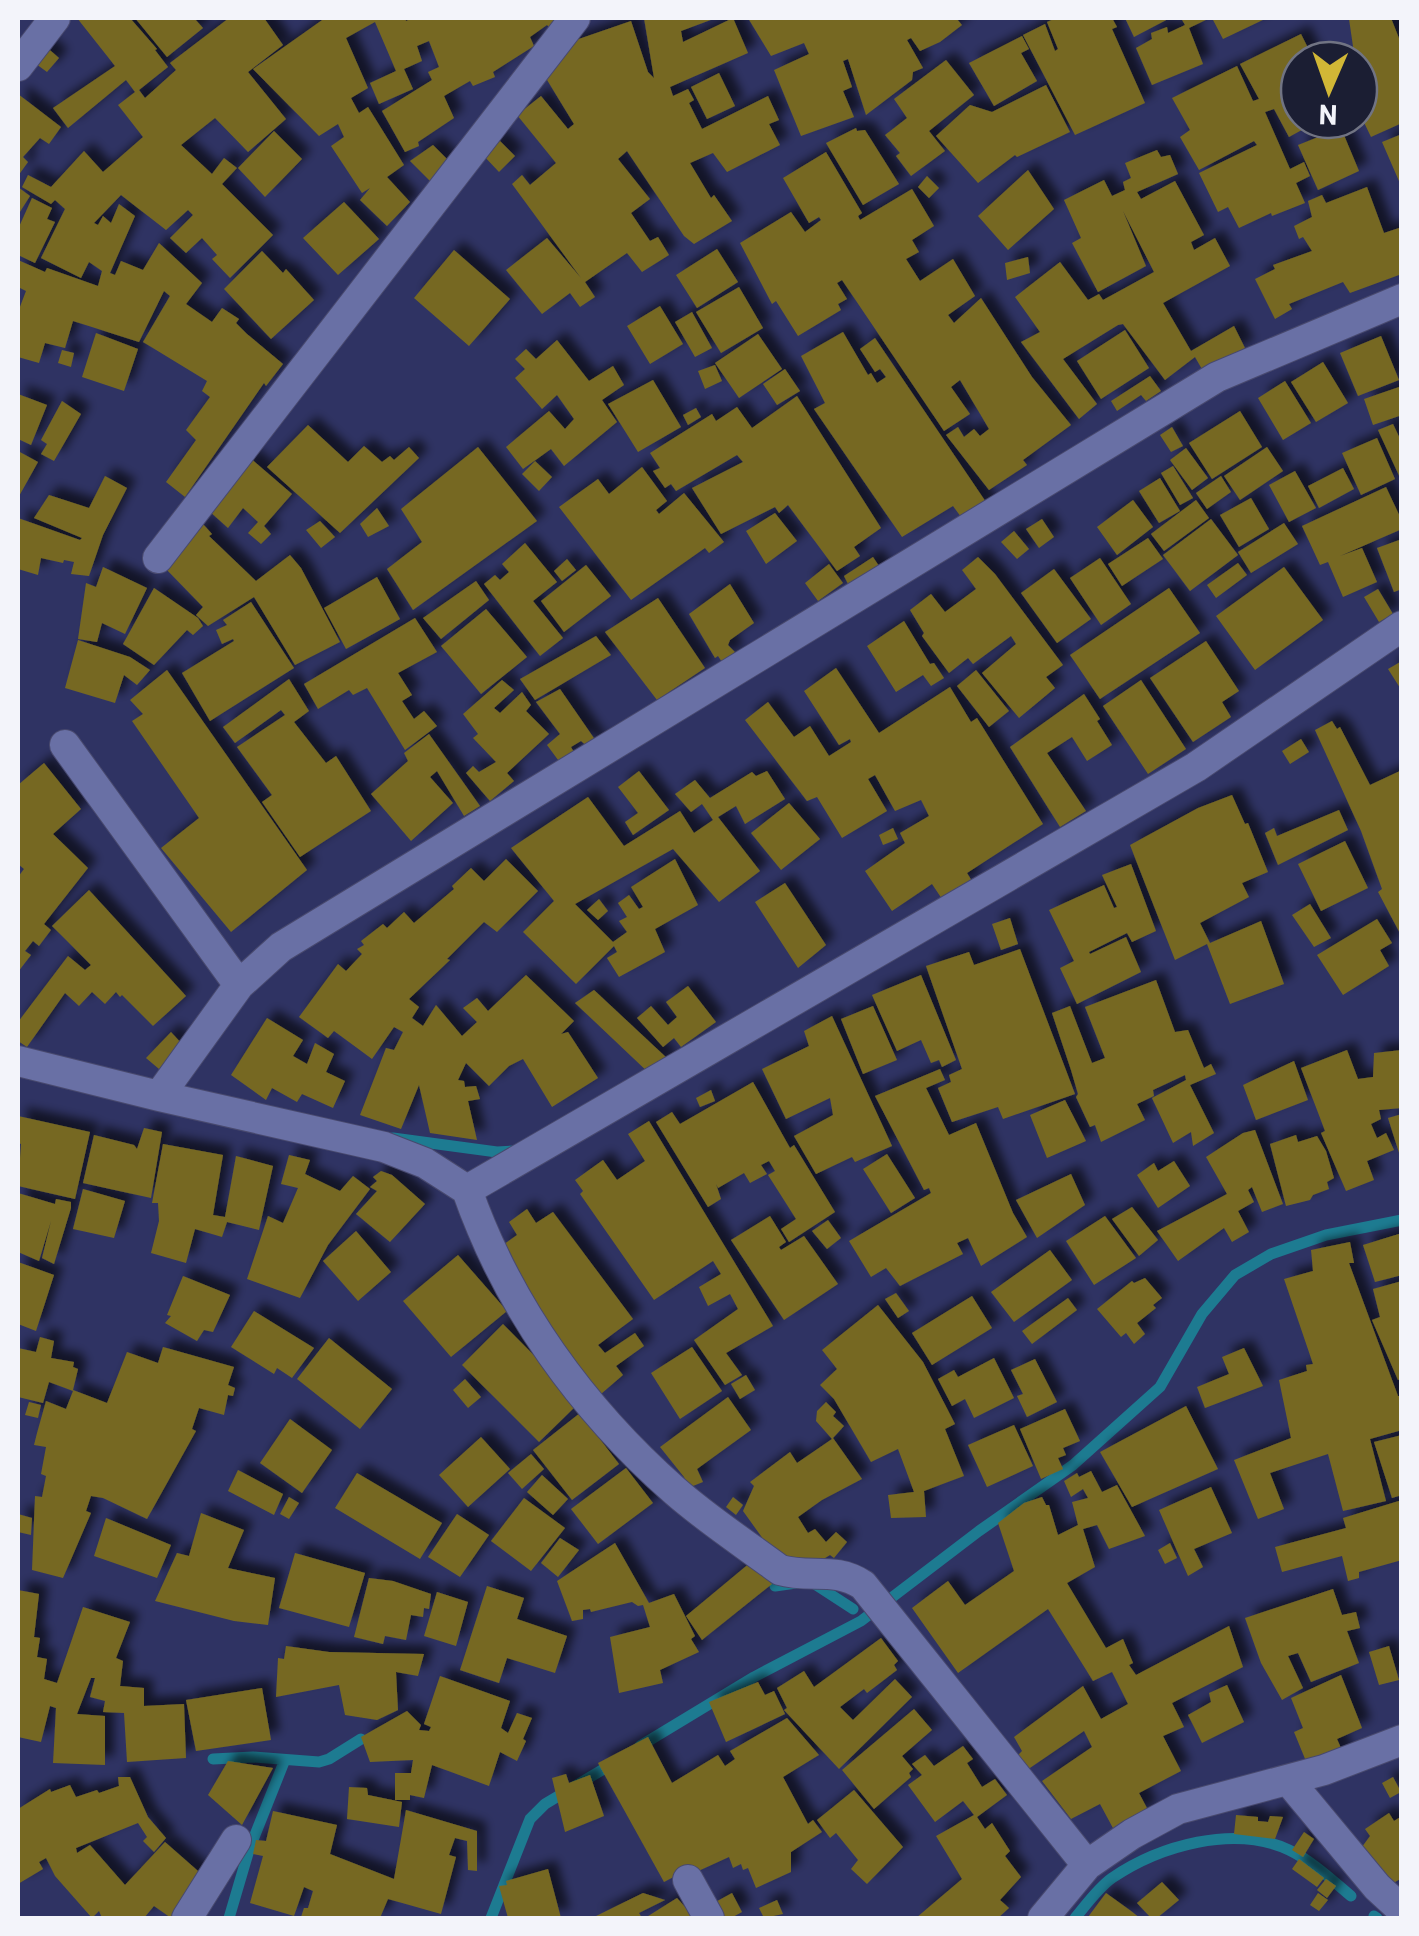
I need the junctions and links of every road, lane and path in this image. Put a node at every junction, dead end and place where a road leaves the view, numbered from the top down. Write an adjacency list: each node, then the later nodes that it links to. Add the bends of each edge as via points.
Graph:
1 (55, 18): 3 (street)
2 (575, 18): 5 (street)
3 (18, 66)
4 (1402, 299): 8 (street, via 1218,377 281,948)
5 (158, 558)
6 (1402, 626): 11 (street, via 1196,767)
7 (65, 745): 8 (street)
8 (238, 986): 10 (street)
9 (18, 1060): 10 (street)
10 (159, 1096): 11 (street, via 384,1147 425,1162)
11 (467, 1190): 15 (street, via 518,1306 548,1352 630,1447 676,1492 780,1570 847,1575 862,1586)
12 (1402, 1740): 13 (street)
13 (1288, 1780): 15 (street, via 1178,1809); 17 (street)
14 (236, 1840): 18 (street)
15 (1087, 1865): 20 (street)
16 (688, 1880): 19 (street)
17 (1402, 1910)
18 (187, 1918)
19 (709, 1918)
20 (1043, 1918)

